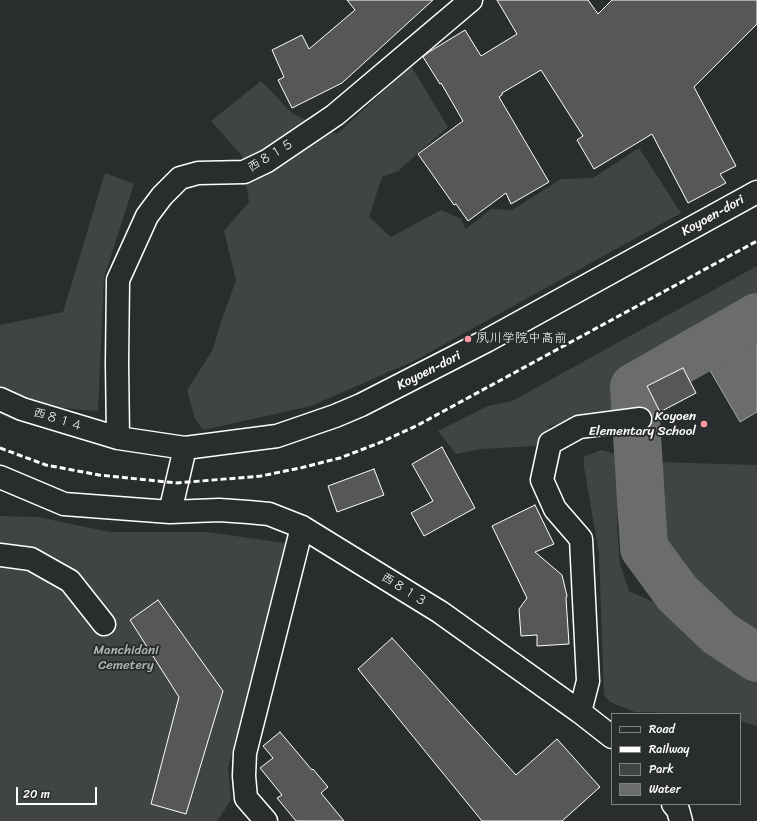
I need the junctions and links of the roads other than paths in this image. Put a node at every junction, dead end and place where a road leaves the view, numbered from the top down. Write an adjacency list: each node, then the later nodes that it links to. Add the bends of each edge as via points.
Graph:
1 (471, 0): 5 (street, 西８１５, via 335,114 267,161 244,172 198,172 180,178 162,196 147,216 118,280)
2 (757, 192): 6 (street, Koyoen-dori, via 486,341 362,405 277,436)
3 (0, 399): 5 (street, 西８１４, via 22,409)
4 (640, 419): 12 (street, via 580,427 550,443 542,480 555,509 581,539 588,681)
5 (118, 438): 6 (street, Koyoen-dori)
6 (185, 448): 8 (street)
7 (0, 477): 8 (street, 西８１３, via 64,504)
8 (170, 512): 9 (street, 西８１３, via 255,512 269,514)
9 (302, 527): 12 (street, 西８１３, via 440,612); 15 (street, via 245,753 246,798)
10 (0, 555): 11 (street, via 31,559 70,581)
11 (104, 624)
12 (580, 712): 13 (street, 西８１３)
13 (611, 736)
14 (674, 805): 16 (street)
15 (266, 821)
16 (682, 821)

